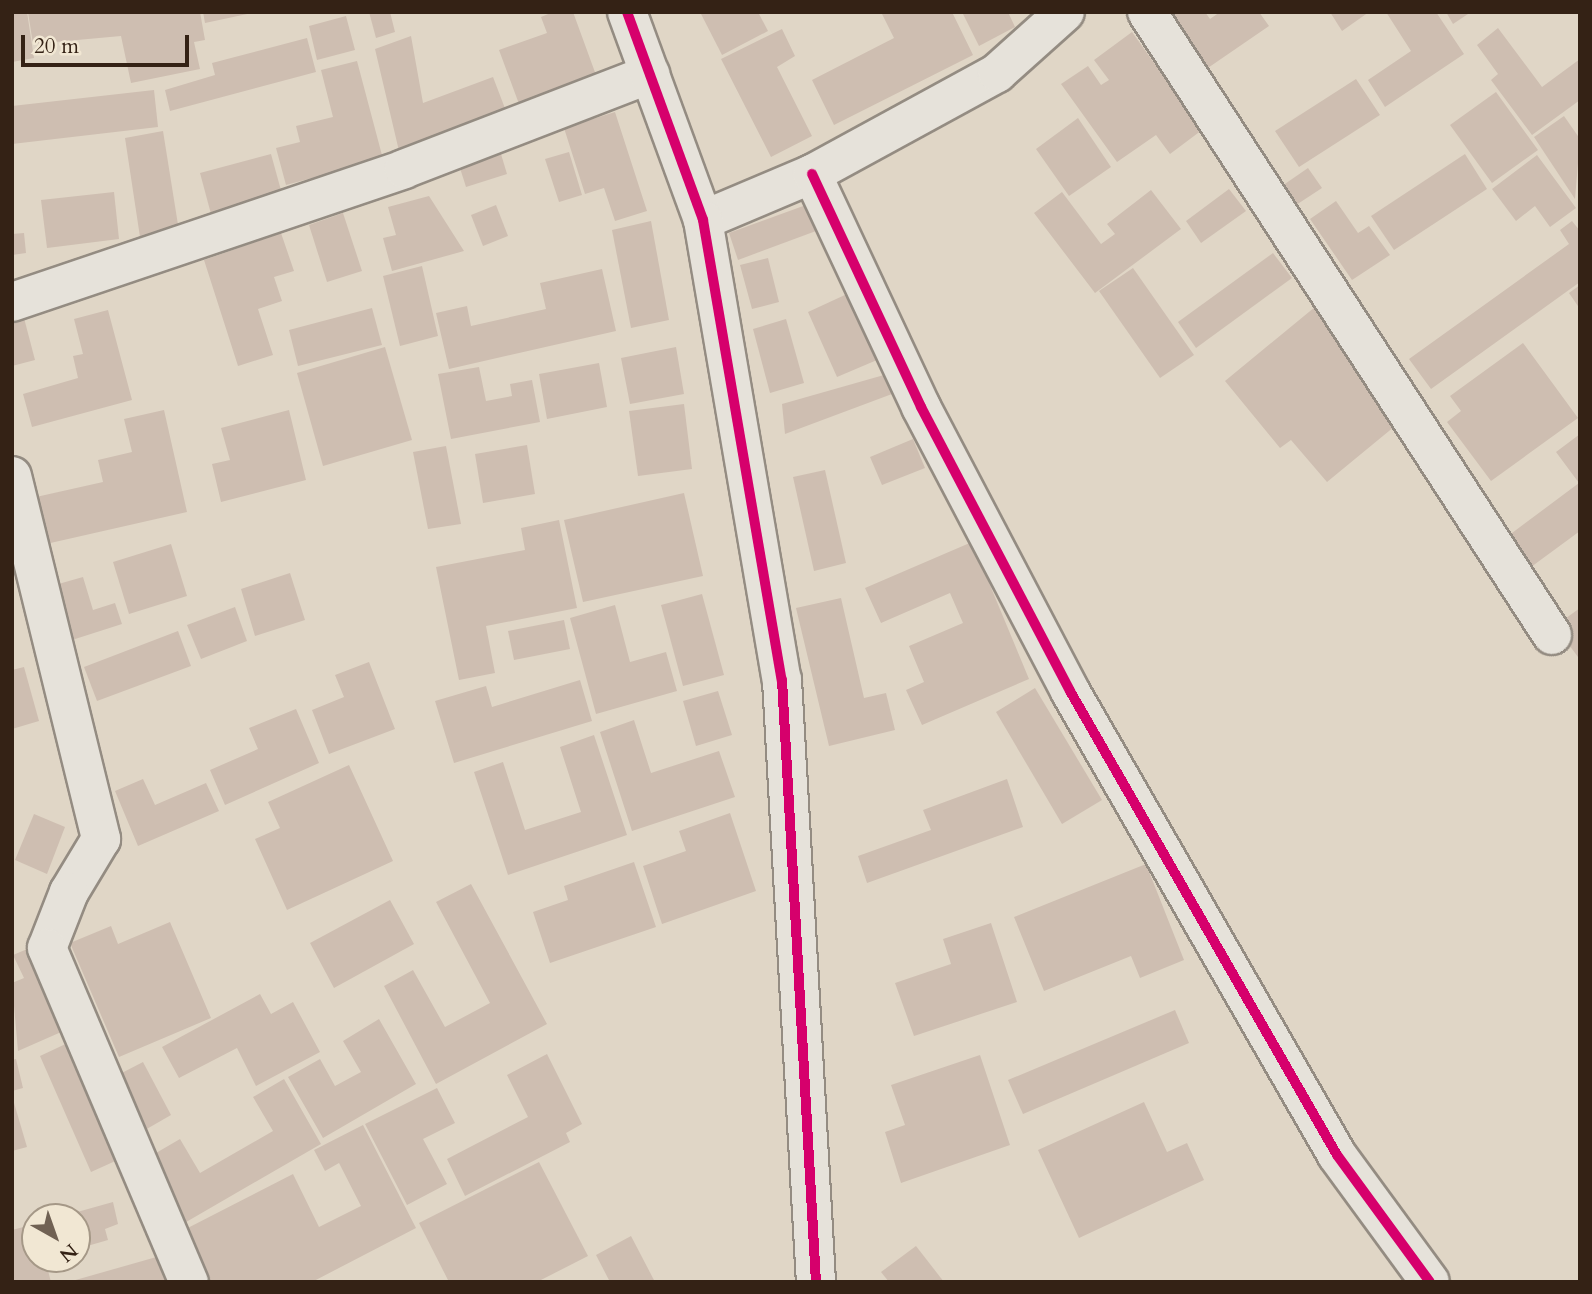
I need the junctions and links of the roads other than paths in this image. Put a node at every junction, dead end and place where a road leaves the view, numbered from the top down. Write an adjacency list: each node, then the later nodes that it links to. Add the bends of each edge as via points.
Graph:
1 (627, 12): 4 (street)
2 (1065, 12): 5 (street, via 997,73)
3 (1147, 12): 9 (street)
4 (650, 74): 6 (street); 7 (street, via 404,169)
5 (812, 174): 6 (street); 12 (street, via 921,407 1070,691 1337,1154)
6 (703, 220): 11 (street, via 782,680)
7 (12, 302)
8 (12, 476): 10 (street, via 101,839 69,892 47,948)
9 (1552, 635)
10 (189, 1282)
11 (816, 1282)
12 (1430, 1282)

